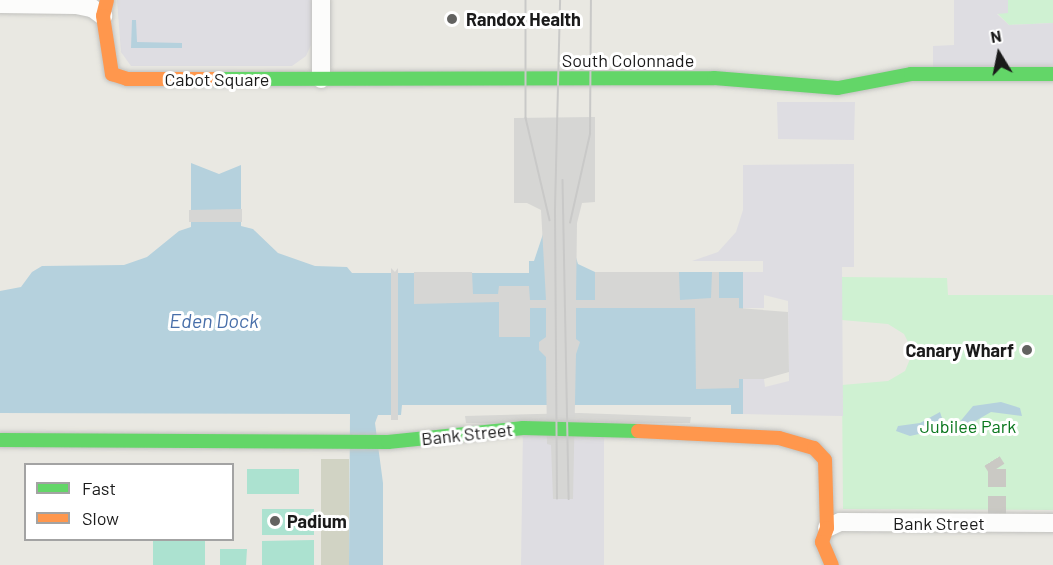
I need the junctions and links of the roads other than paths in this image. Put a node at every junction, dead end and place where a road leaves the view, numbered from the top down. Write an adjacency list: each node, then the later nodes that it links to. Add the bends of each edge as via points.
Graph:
1 (321, 0): 5 (street)
2 (0, 4): 3 (street)
3 (105, 8): 5 (street, Cabot Square, via 106,59 116,77)
4 (1053, 74): 5 (street, South Colonnade, via 891,76 838,88 714,78)
5 (321, 78)
6 (0, 434): 8 (street, Bank Street)
7 (0, 440): 8 (street, Bank Street)
8 (34, 440): 9 (street, Bank Street); 11 (street, Bank Street, via 384,442 558,428 664,429 779,438 814,448 823,456)
9 (0, 447)
10 (1053, 523): 11 (street, Bank Street, via 840,522)
11 (827, 528): 12 (street, Bank Street, via 823,549)
12 (832, 565)

